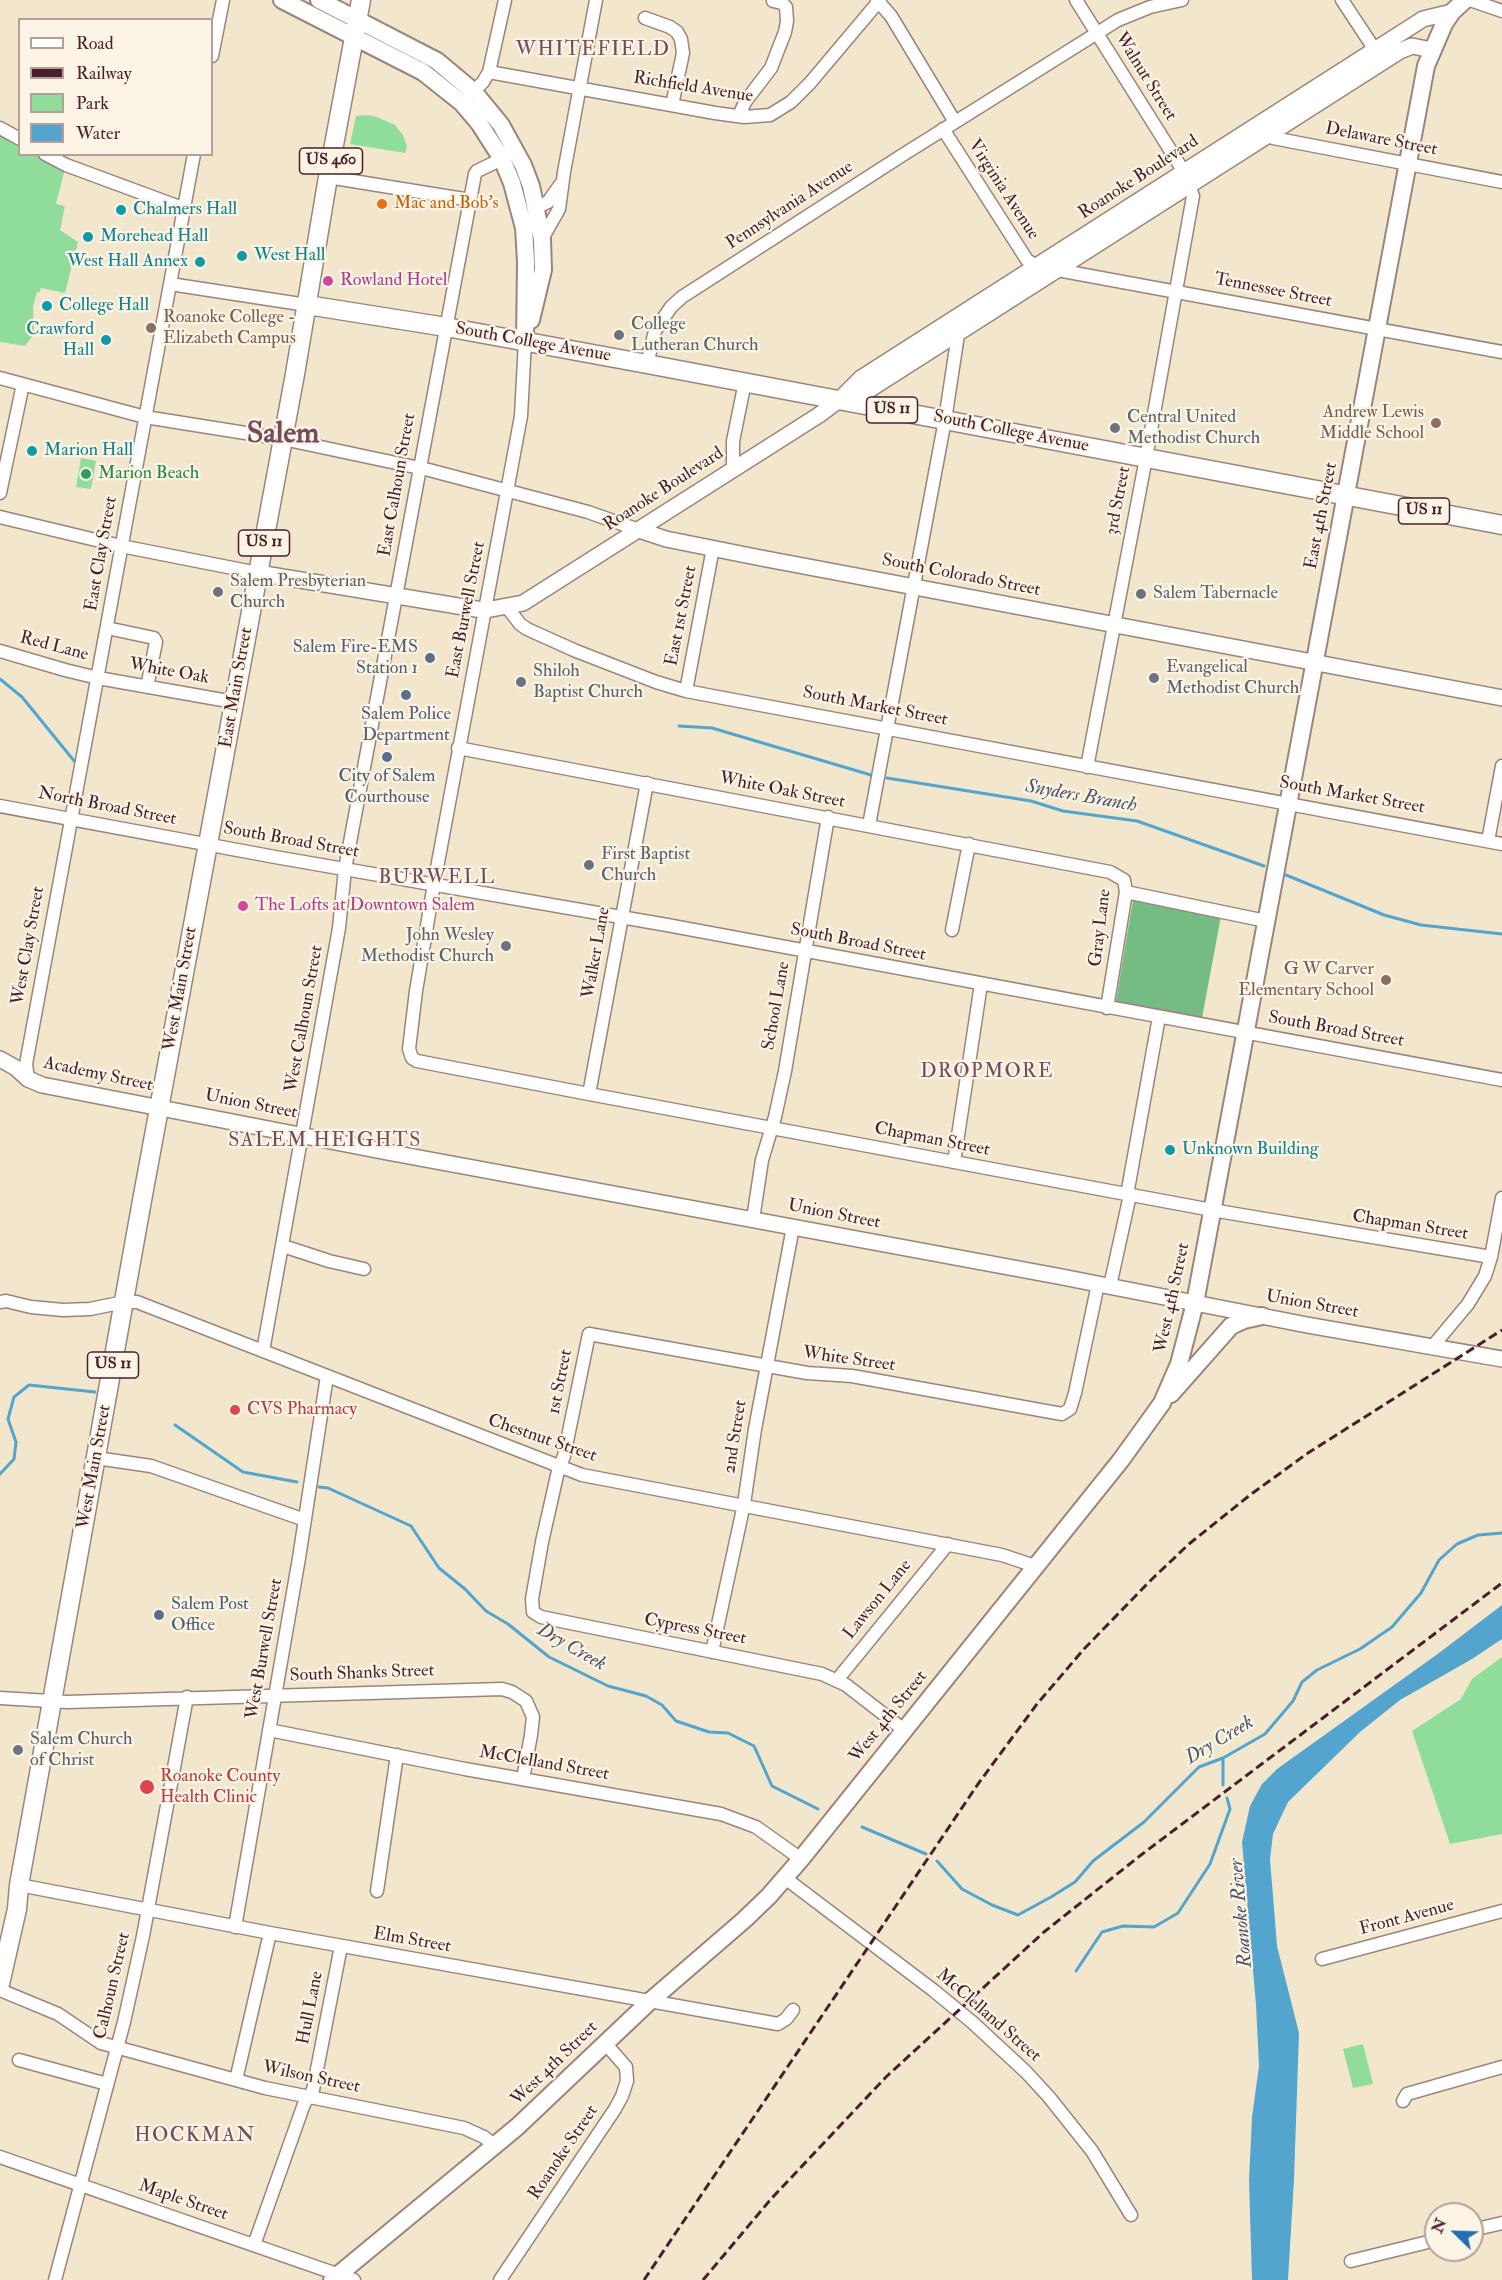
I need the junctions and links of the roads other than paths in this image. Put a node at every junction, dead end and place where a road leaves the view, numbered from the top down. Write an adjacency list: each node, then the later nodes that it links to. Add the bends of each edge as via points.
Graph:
1 (223, 0): 21 (street)
2 (282, 0): 17 (main road)
3 (319, 0): 17 (main road)
4 (361, 0): 17 (main road, East Main Street / US 460)
5 (505, 0): 22 (street)
6 (596, 0): 23 (street)
7 (1076, 0): 18 (street, Walnut Street)
8 (1182, 0): 18 (street, via 1136,12)
9 (1342, 0): 19 (street)
10 (1465, 0): 15 (main road, Roanoke Boulevard)
11 (1470, 0): 14 (street)
12 (773, 1): 26 (street, via 786,7 785,32 771,68)
13 (878, 1): 26 (street, Richfield Avenue, via 791,102 770,115); 27 (street, Virginia Avenue)
14 (1502, 11)
15 (1452, 12): 19 (street, Roanoke Boulevard, via 1423,19); 20 (main road, East 4th Street)
16 (645, 18): 25 (street, via 670,27 681,39 683,53)
17 (356, 27): 24 (main road, via 437,61); 37 (main road, East Main Street / US 460)
18 (1096, 33): 27 (street); 38 (street, Walnut Street)
19 (1375, 50): 30 (street, Roanoke Boulevard)
20 (1432, 50): 30 (street, Roanoke Boulevard, via 1412,46 1400,51); 35 (main road, East 4th Street)
21 (213, 51)
22 (489, 72): 23 (street, Richfield Avenue); 24 (street)
23 (580, 88): 25 (street, Richfield Avenue); 36 (street)
24 (468, 98): 34 (main road); 41 (main road, via 501,125 523,165)
25 (672, 105): 26 (street, Richfield Avenue)
26 (739, 116)
27 (955, 122): 29 (street, Pennsylvania Avenue)
28 (0, 128): 31 (street)
29 (943, 129): 44 (street, Virginia Avenue, via 1027,260); 55 (street, Pennsylvania Avenue, via 682,297 662,319)
30 (1264, 130): 35 (street, Delaware Street); 38 (street, Roanoke Boulevard)
31 (18, 138)
32 (49, 156): 42 (street)
33 (194, 156): 42 (street, East Clay Street)
34 (502, 159): 40 (street, East Calhoun Street, via 477,171); 53 (main road, via 524,228)
35 (1408, 164): 39 (street, Delaware Street); 51 (main road, East 4th Street)
36 (564, 172): 41 (street, via 554,196); 43 (street, via 559,209)
37 (328, 177): 40 (street); 48 (main road, East Main Street / US 460)
38 (1187, 179): 44 (street, Roanoke Boulevard); 45 (street, Roanoke Boulevard); 47 (street, 3rd Street, via 1193,196)
39 (1502, 182)
40 (470, 200): 50 (street, East Calhoun Street)
41 (537, 207): 43 (main road)
42 (184, 208): 46 (street, East Clay Street)
43 (542, 239): 53 (main road, via 543,270)
44 (1036, 266): 45 (street, Tennessee Street); 49 (street, Roanoke Boulevard)
45 (1058, 270): 47 (street, Tennessee Street); 52 (street, Roanoke Boulevard)
46 (170, 284): 48 (street); 60 (street, East Clay Street)
47 (1176, 291): 51 (street, Tennessee Street); 63 (street, 3rd Street)
48 (307, 305): 50 (main road, South College Avenue / US 11); 62 (main road, East Main Street / US 11)
49 (957, 316): 52 (street); 59 (street, Roanoke Boulevard, via 861,378)
50 (446, 327): 53 (main road, South College Avenue / US 11); 64 (street, East Calhoun Street)
51 (1377, 329): 54 (street, Tennessee Street); 68 (main road, East 4th Street)
52 (959, 333): 59 (street, Roanoke Boulevard, via 869,390); 61 (street)
53 (525, 341): 55 (main road, South College Avenue / US 11); 66 (street, East Burwell Street, via 521,416)
54 (1502, 352)
55 (647, 364): 57 (main road, South College Avenue / US 11)
56 (0, 378): 58 (street, South Colorado Street)
57 (745, 382): 59 (main road, South College Avenue / US 11); 65 (street, via 733,441)
58 (23, 384): 60 (street, South Colorado Street); 67 (street)
59 (839, 400): 61 (main road, South College Avenue / US 11); 65 (street, Roanoke Boulevard)
60 (145, 417): 62 (street, South Colorado Street); 72 (street, East Clay Street)
61 (945, 420): 63 (main road, South College Avenue / US 11); 75 (street)
62 (283, 439): 64 (street, South Colorado Street); 74 (main road, East Main Street / US 11)
63 (1146, 458): 68 (main road, South College Avenue / US 11); 79 (street, 3rd Street)
64 (420, 468): 66 (street, South Colorado Street); 76 (street, East Calhoun Street)
65 (733, 469): 71 (street, Roanoke Boulevard)
66 (508, 491): 71 (street, South Colorado Street); 78 (street, East Burwell Street)
67 (0, 493)
68 (1345, 497): 70 (main road, South College Avenue / US 11); 82 (main road, East 4th Street)
69 (0, 517): 72 (street)
70 (1502, 525)
71 (639, 530): 73 (street, South Colorado Street); 77 (street, Roanoke Boulevard, via 523,603)
72 (121, 546): 74 (street); 80 (street, East Clay Street)
73 (713, 548): 75 (street, South Colorado Street); 85 (street, East 1st Street)
74 (258, 573): 76 (street); 87 (main road, East Main Street / US 11)
75 (912, 587): 79 (street, South Colorado Street); 88 (street)
76 (396, 596): 78 (street); 103 (street, East Calhoun Street)
77 (507, 607): 78 (street); 85 (street, South Market Street, via 527,629)
78 (486, 610): 89 (street, East Burwell Street)
79 (1113, 625): 82 (street, South Colorado Street); 91 (street, 3rd Street)
80 (107, 628): 83 (street, East Clay Street); 84 (street, via 154,638)
81 (0, 651): 83 (street, Red Lane)
82 (1314, 662): 86 (street, South Colorado Street); 93 (main road, East 4th Street)
83 (98, 678): 84 (street, White Oak); 96 (street, East Clay Street)
84 (147, 687): 87 (street, White Oak)
85 (686, 691): 88 (street, South Market Street)
86 (1502, 698)
87 (234, 702): 99 (main road, East Main Street / US 11)
88 (887, 729): 91 (street, South Market Street); 97 (street)
89 (458, 748): 92 (street, White Oak Street); 104 (street, East Burwell Street)
90 (1502, 766): 98 (street)
91 (1087, 767): 93 (street, South Market Street)
92 (647, 783): 95 (street, White Oak Street); 106 (street, Walker Lane)
93 (1287, 804): 98 (street, South Market Street); 107 (main road, East 4th Street)
94 (0, 806): 96 (street, North Broad Street)
95 (828, 818): 97 (street, White Oak Street); 109 (street, School Lane)
96 (71, 819): 99 (street, North Broad Street); 115 (street, West Clay Street, via 26,1064)
97 (869, 825): 100 (street, White Oak Street)
98 (1488, 841): 101 (street, South Market Street)
99 (207, 844): 103 (street, South Broad Street); 118 (main road, West Main Street / US 11)
100 (969, 844): 102 (street, White Oak Street); 108 (street)
101 (1502, 844)
102 (1099, 868): 105 (street, Gray Lane, via 1121,877)
103 (345, 869): 104 (street, South Broad Street); 120 (street, West Calhoun Street, via 339,928)
104 (434, 884): 106 (street, South Broad Street); 117 (street, Chapman Street, via 409,1049 412,1058)
105 (1126, 892): 107 (street); 111 (street, Gray Lane)
106 (622, 917): 109 (street, South Broad Street); 117 (street, Walker Lane)
107 (1266, 921): 113 (main road, East 4th Street)
108 (952, 930)
109 (805, 951): 110 (street, South Broad Street); 119 (street, School Lane)
110 (981, 984): 111 (street, South Broad Street); 121 (street)
111 (1107, 1008): 112 (street, South Broad Street)
112 (1159, 1017): 113 (street, South Broad Street); 122 (street, White Street)
113 (1245, 1032): 116 (street, South Broad Street); 124 (main road, West 4th Street)
114 (0, 1059): 115 (street, Academy Street)
115 (28, 1079): 118 (street, Academy Street)
116 (1502, 1080)
117 (589, 1094): 119 (street, Chapman Street)
118 (159, 1107): 120 (street, Union Street); 132 (main road, West Main Street / US 11)
119 (771, 1128): 121 (street, Chapman Street); 125 (street, School Lane)
120 (303, 1135): 125 (street, Union Street); 127 (street, West Calhoun Street)
121 (954, 1162): 122 (street, Chapman Street)
122 (1129, 1195): 124 (street, Chapman Street); 130 (street, White Street)
123 (1502, 1198): 128 (street)
124 (1212, 1210): 128 (street, Chapman Street); 133 (main road, West 4th Street)
125 (753, 1219): 126 (street, Union Street)
126 (794, 1227): 130 (street, Union Street); 139 (street, 2nd Street)
127 (284, 1246): 129 (street); 137 (street, West Calhoun Street)
128 (1491, 1257): 136 (street, via 1468,1304)
129 (364, 1269)
130 (1104, 1285): 133 (street, Union Street); 139 (street, White Street, via 1070,1409 1059,1414 852,1376)
131 (2, 1300): 132 (street, via 63,1310)
132 (124, 1302): 137 (street, Chestnut Street, via 137,1302); 142 (main road, West Main Street / US 11)
133 (1195, 1303): 134 (street, Union Street); 141 (main road, West 4th Street, via 1179,1364)
134 (1262, 1316): 136 (street, Union Street); 141 (main road, via 1231,1326)
135 (589, 1334): 139 (street, White Street); 143 (street, 1st Street)
136 (1432, 1347): 138 (street, Union Street)
137 (263, 1351): 140 (street, Chestnut Street)
138 (1502, 1359)
139 (767, 1365): 144 (street, 2nd Street)
140 (327, 1376): 143 (street, Chestnut Street); 145 (street, West Burwell Street)
141 (1162, 1403): 148 (main road, West 4th Street)
142 (96, 1458): 145 (street, via 151,1466); 154 (main road, West Main Street / US 11)
143 (559, 1467): 144 (street, Chestnut Street); 146 (street, 1st Street)
144 (744, 1504): 147 (street, Chestnut Street); 149 (street, 2nd Street)
145 (305, 1520): 151 (street, West Burwell Street)
146 (542, 1542): 149 (street, Cypress Street, via 532,1599 537,1615)
147 (948, 1544): 148 (street, Chestnut Street); 150 (street, Lawson Lane)
148 (1035, 1566): 156 (main road, West 4th Street)
149 (712, 1652): 150 (street, Cypress Street)
150 (837, 1680): 156 (street, Cypress Street)
151 (275, 1694): 152 (street, South Shanks Street); 155 (street, West Burwell Street); 158 (street, South Shanks Street, via 494,1688 512,1692 520,1696 533,1717)
152 (187, 1697): 154 (street, South Shanks Street); 163 (street, Calhoun Street)
153 (0, 1698): 154 (street, South Shanks Street)
154 (52, 1701): 161 (main road, West Main Street / US 11)
155 (269, 1730): 157 (street, McClelland Street); 165 (street, West Burwell Street)
156 (904, 1730): 159 (main road, West 4th Street)
157 (397, 1755): 158 (street, McClelland Street); 162 (street)
158 (523, 1779): 159 (street, McClelland Street, via 721,1814 756,1827)
159 (801, 1859): 160 (main road, West 4th Street)
160 (785, 1878): 171 (main road, West 4th Street, via 744,1920); 184 (street, McClelland Street, via 933,1990 1026,2072 1092,2151)
161 (19, 1885): 163 (street, Elm Street); 169 (main road, West Main Street / US 11)
162 (377, 1891)
163 (148, 1910): 165 (street, Elm Street); 174 (street, Calhoun Street)
164 (1502, 1911): 168 (street, Front Avenue)
165 (235, 1927): 166 (street, Elm Street)
166 (270, 1933): 167 (street, Elm Street); 177 (street)
167 (341, 1946): 171 (street, Elm Street); 179 (street, Hull Lane, via 320,2058)
168 (1322, 1959)
169 (0, 1984)
170 (0, 1990): 174 (street, Wilson Street, via 58,2014 91,2037)
171 (649, 2002): 172 (street, Elm Street, via 778,2024); 173 (main road, West 4th Street)
172 (793, 2010)
173 (605, 2043): 181 (main road, West 4th Street); 192 (street, Roanoke Street, via 626,2067 622,2096)
174 (117, 2047): 177 (street, Wilson Street); 178 (street, Calhoun Street)
175 (19, 2060): 178 (street)
176 (1502, 2067): 180 (street, via 1407,2094)
177 (236, 2080): 179 (street, Wilson Street)
178 (107, 2084): 183 (street, Calhoun Street)
179 (308, 2098): 181 (street, Wilson Street, via 464,2128); 188 (street, Hull Lane)
180 (1403, 2101)
181 (495, 2146): 190 (main road, West 4th Street)
182 (0, 2157): 183 (street, Maple Street)
183 (80, 2185): 188 (street, Maple Street); 191 (street, Calhoun Street)
184 (1131, 2215)
185 (1502, 2223): 186 (street)
186 (1484, 2227)
187 (1424, 2243): 189 (street)
188 (254, 2245): 190 (street, Maple Street)
189 (1351, 2261)
190 (341, 2278)
191 (55, 2280)
192 (500, 2280)

